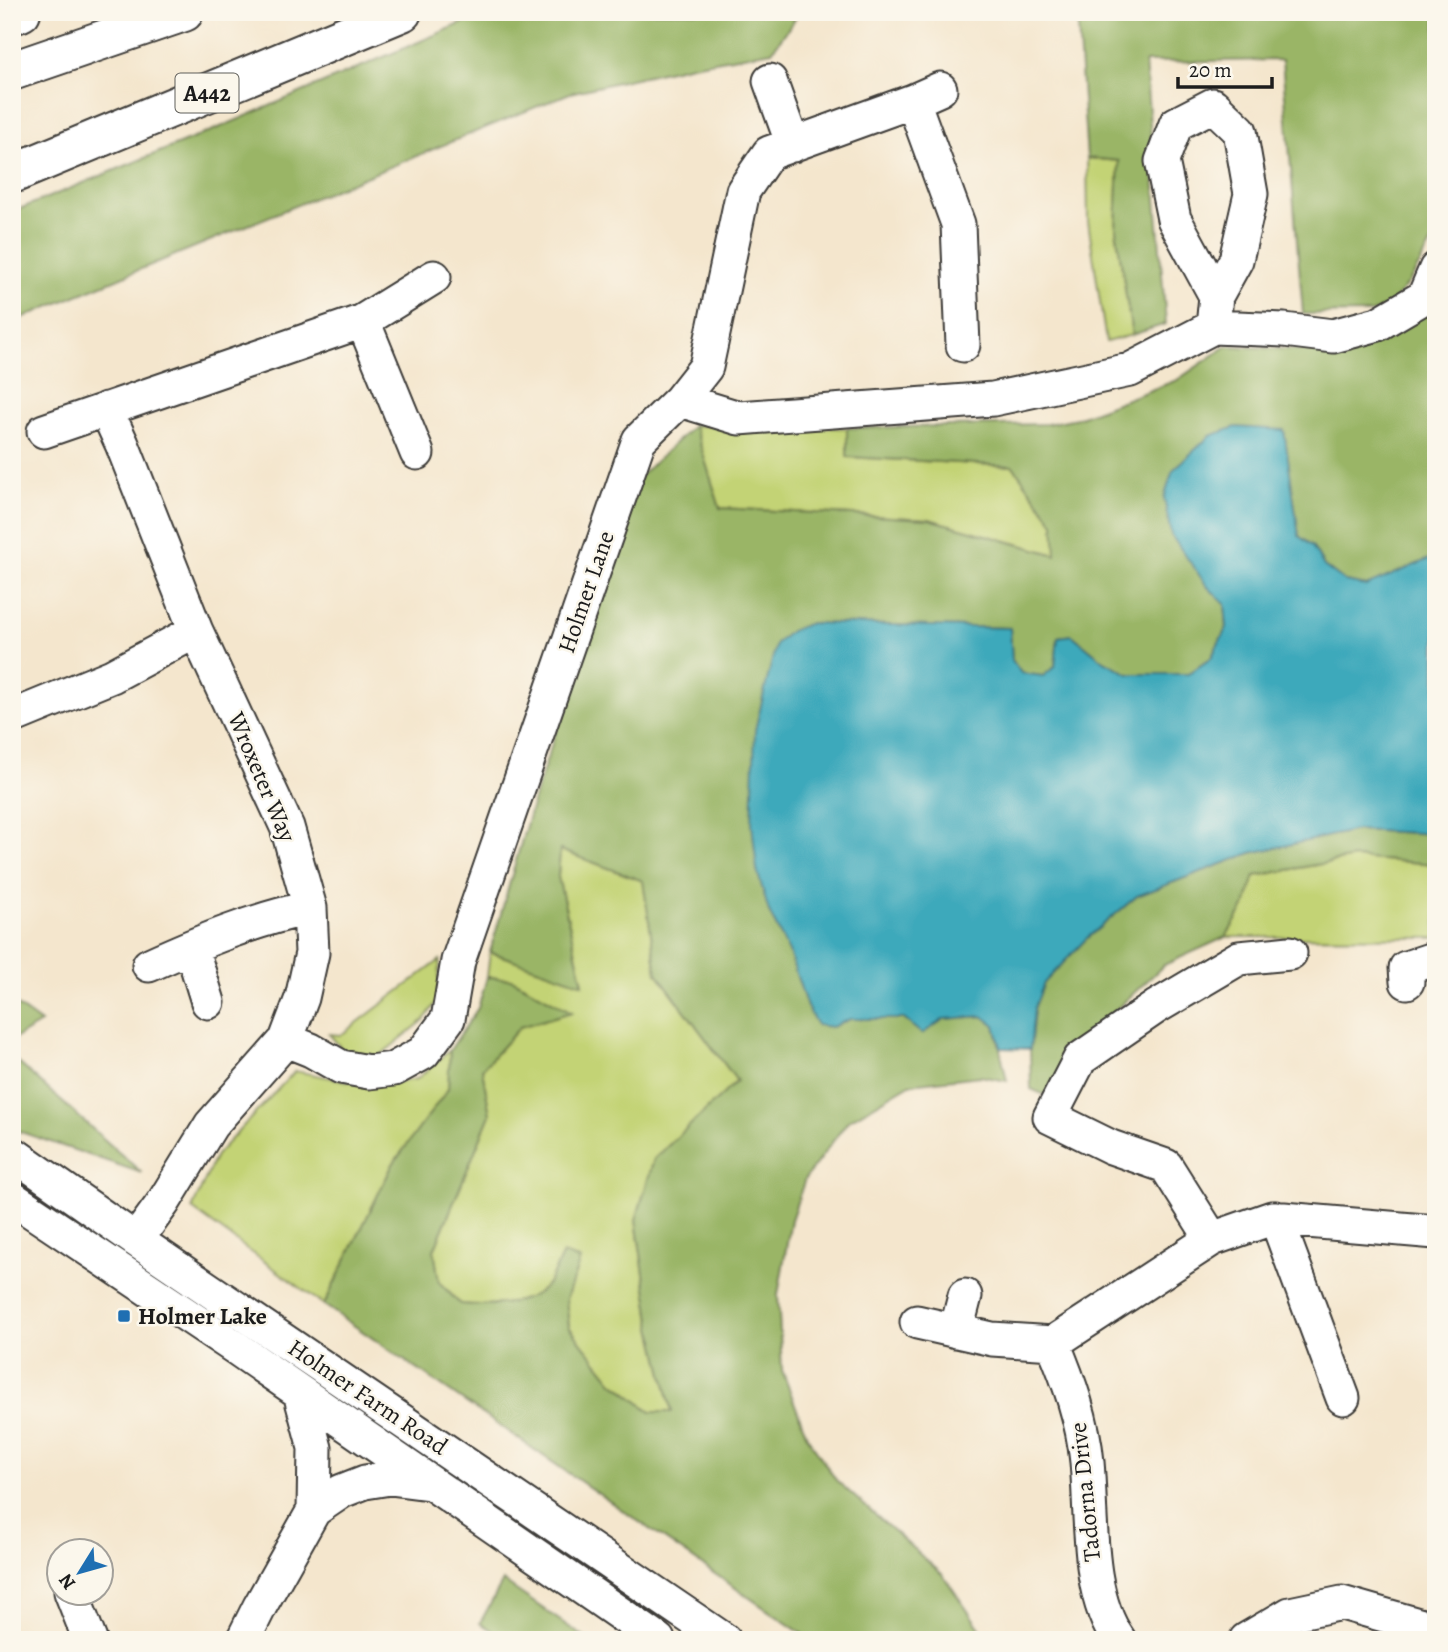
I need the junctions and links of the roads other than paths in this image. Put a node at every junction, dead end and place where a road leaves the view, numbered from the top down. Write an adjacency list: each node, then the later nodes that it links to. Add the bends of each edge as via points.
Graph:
1 (21, 12): 4 (highway)
2 (184, 12): 5 (highway)
3 (402, 12): 8 (highway, A442)
4 (12, 15)
5 (12, 71)
6 (771, 81): 7 (street)
7 (793, 145): 13 (street, Holmer Lane, via 926,95 958,224); 14 (street, Holmer Lane, via 769,153 743,191 706,368)
8 (12, 174)
9 (1436, 269): 11 (street, via 1424,297 1377,324 1333,336 1284,330)
10 (434, 277): 12 (street)
11 (1215, 312): 11 (street, via 1174,219 1162,161 1175,124 1213,105 1241,131 1251,194 1236,260); 14 (street, via 1130,370 993,399 739,418)
12 (363, 321): 15 (street); 17 (street)
13 (963, 345)
14 (680, 400): 27 (street, Holmer Lane, via 639,440 458,961 448,1019 423,1054 394,1069 369,1072 341,1067)
15 (106, 409): 16 (street); 18 (street, Wroxeter Way)
16 (44, 431)
17 (417, 453)
18 (196, 631): 19 (street, via 112,676); 20 (street, Wroxeter Way, via 288,827)
19 (12, 717)
20 (310, 908): 21 (street); 27 (street, Wroxeter Way, via 312,953)
21 (191, 947): 24 (street); 26 (street)
22 (1290, 953): 32 (street, via 1239,958 1156,1007 1080,1059 1050,1117 1111,1147 1167,1166)
23 (1436, 958): 25 (street, via 1406,968)
24 (149, 965)
25 (1407, 982)
26 (208, 1002)
27 (286, 1040): 33 (street, Wroxeter Way, via 211,1125)
28 (12, 1153): 33 (street, Holmer Farm Road)
29 (12, 1198): 38 (street, Holmer Farm Road)
30 (1276, 1218): 31 (street); 32 (street); 39 (street)
31 (1436, 1232)
32 (1212, 1239): 37 (street)
33 (136, 1240): 47 (street, Holmer Farm Road)
34 (965, 1296): 36 (street)
35 (917, 1322): 36 (street)
36 (956, 1331): 37 (street, via 992,1339)
37 (1053, 1343): 48 (street, Tadorna Drive, via 1073,1392 1087,1459 1094,1574)
38 (300, 1393): 40 (street, Holmer Farm Road); 41 (street, via 315,1448)
39 (1343, 1398)
40 (432, 1483): 41 (street, via 390,1478 365,1482); 46 (street, Holmer Farm Road)
41 (314, 1510): 45 (street)
42 (77, 1606): 44 (street)
43 (1436, 1630): 49 (street, via 1342,1603 1290,1614)
44 (90, 1640)
45 (243, 1640)
46 (658, 1640)
47 (724, 1640)
48 (1119, 1640)
49 (1247, 1640)

